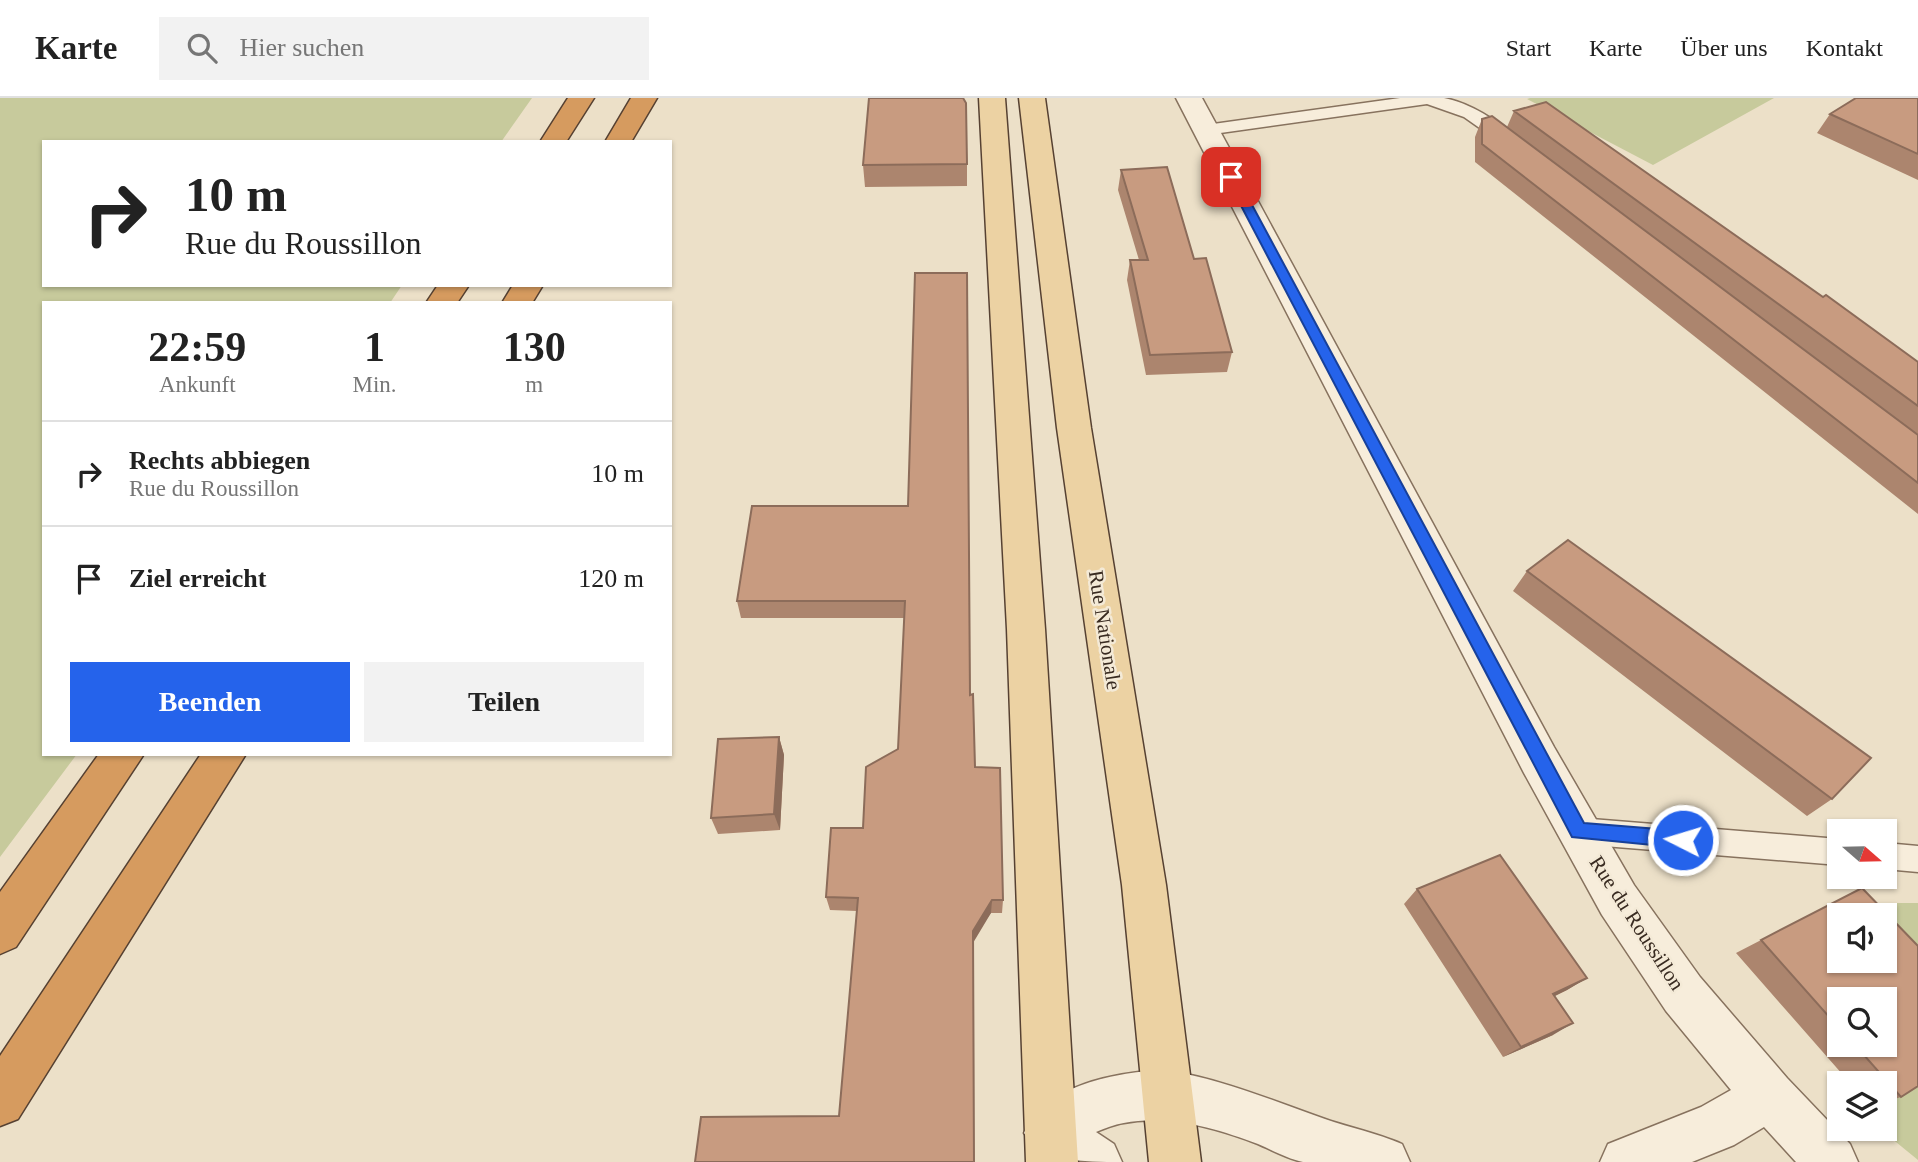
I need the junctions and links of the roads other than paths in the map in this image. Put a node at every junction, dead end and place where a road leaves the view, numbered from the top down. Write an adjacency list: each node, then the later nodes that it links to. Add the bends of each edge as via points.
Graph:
1 (582, 98): 6 (highway)
2 (644, 98): 7 (highway)
3 (992, 98): 19 (main road, via 1025,616)
4 (1032, 98): 16 (main road, Rue Nationale, via 1074,428 1144,885)
5 (1198, 114): 8 (lane, via 1427,99 1471,112); 11 (street, Rue du Roussillon)
6 (554, 140)
7 (619, 140)
8 (1526, 153)
9 (122, 756): 15 (highway)
10 (224, 756): 18 (highway)
11 (1579, 831): 12 (lane); 17 (street, Rue du Roussillon, via 1618,900 1683,994)
12 (1827, 851)
13 (1897, 857): 14 (lane)
14 (1918, 859)
15 (0, 931)
16 (1168, 1095): 19 (street, via 1133,1096 1092,1108); 20 (street, via 1257,1116); 22 (main road, Rue Nationale)
17 (1769, 1096): 23 (street, via 1716,1127); 24 (street, Rue du Roussillon)
18 (0, 1101)
19 (1051, 1148): 21 (street)
20 (1360, 1160)
21 (1096, 1162)
22 (1175, 1162)
23 (1626, 1162)
24 (1832, 1162)

